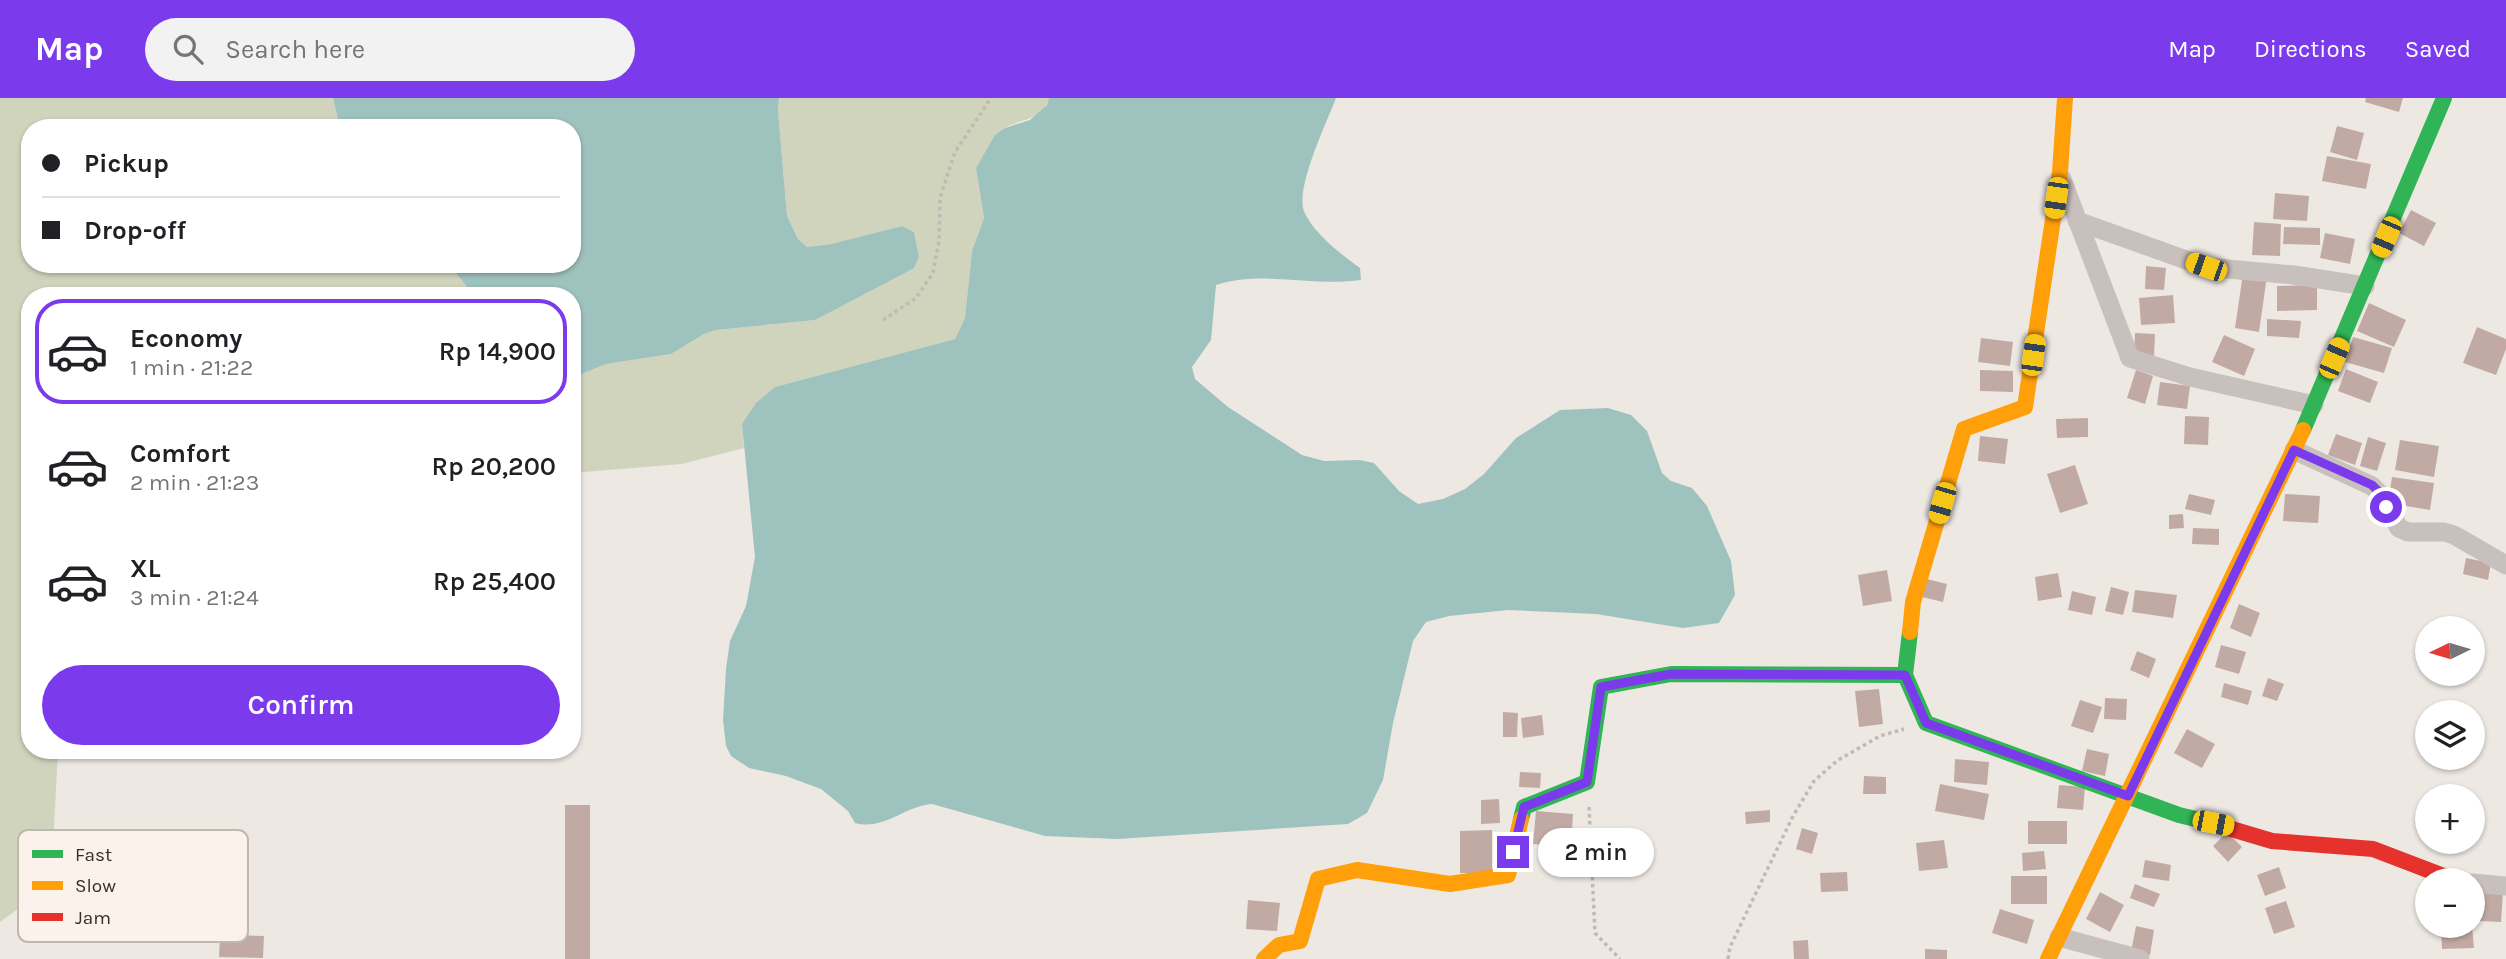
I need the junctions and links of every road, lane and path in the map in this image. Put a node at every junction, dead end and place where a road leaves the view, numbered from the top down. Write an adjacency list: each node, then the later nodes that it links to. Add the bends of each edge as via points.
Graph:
1 (991, 98): 7 (path, via 955,152 940,198 933,273 916,298)
2 (2066, 98): 4 (street)
3 (2444, 98): 6 (street)
4 (2060, 172): 5 (street); 11 (street, via 2025,407 1964,429 1913,602)
5 (2077, 221): 6 (street, via 2206,267); 8 (street, via 2130,358 2190,377)
6 (2365, 286): 8 (street)
7 (884, 320)
8 (2314, 405): 9 (street)
9 (2294, 450): 10 (street, via 2372,485 2403,530 2454,535); 14 (street)
10 (2506, 565)
11 (1905, 675): 12 (street); 13 (street, via 1671,674 1601,687)
12 (1926, 723): 14 (street); 21 (path, via 1880,736 1838,760 1814,781 1793,816)
13 (1587, 782): 19 (street, via 1524,807 1508,875 1450,884 1357,870 1318,879 1300,941 1279,945); 20 (path, via 1595,933)
14 (2128, 796): 15 (street, via 2273,841 2373,849); 18 (street)
15 (2423, 868)
16 (2485, 884): 17 (street)
17 (2506, 886)
18 (2059, 937): 22 (street); 23 (street)
19 (1264, 959)
20 (1620, 959)
21 (1728, 959)
22 (2048, 959)
23 (2140, 959)

